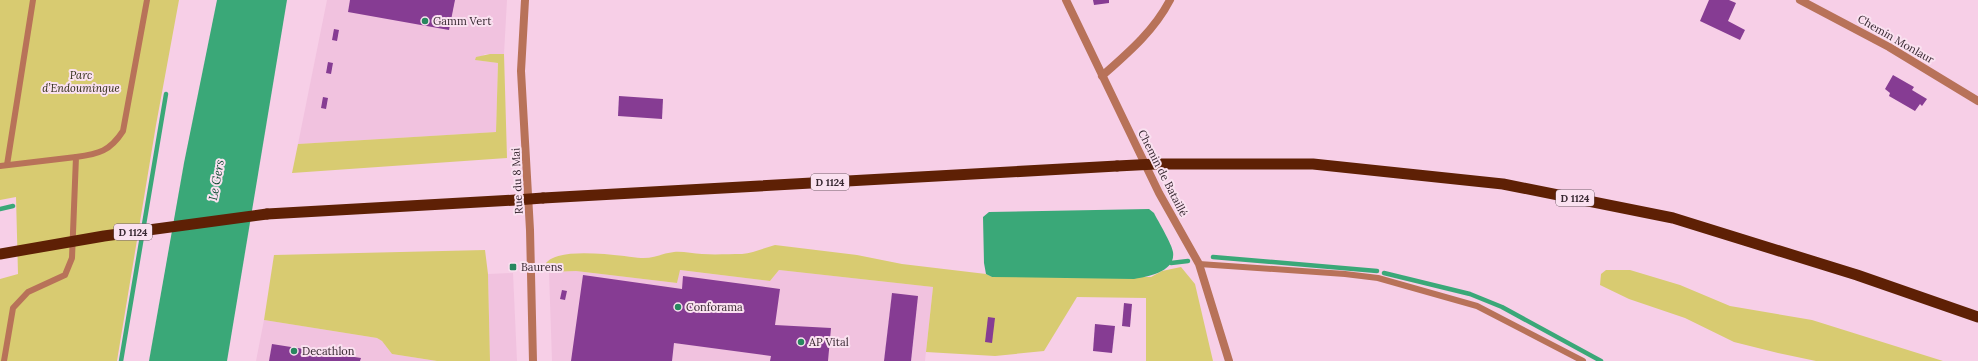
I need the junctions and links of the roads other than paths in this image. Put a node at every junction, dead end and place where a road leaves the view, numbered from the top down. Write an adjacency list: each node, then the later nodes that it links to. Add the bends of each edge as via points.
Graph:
1 (33, 0): 10 (lane)
2 (148, 0): 9 (lane, via 123,131 117,141 106,150 96,155)
3 (526, 0): 15 (street, Rue du 8 Mai, via 521,71 530,217)
4 (1066, 0): 7 (street, Chemin de Bataillé)
5 (1170, 0): 7 (street, via 1138,43)
6 (1800, 0): 8 (street, Chemin Monlaur, via 1889,47)
7 (1102, 76): 12 (street, Chemin de Bataillé, via 1159,193)
8 (1978, 101)
9 (76, 157): 10 (lane); 14 (lane, via 72,258 65,275 28,292 14,308)
10 (3, 166)
11 (0, 254): 13 (highway, D 1124, bridge, via 104,236 267,214 1156,164 1313,164 1503,184 1673,218 1858,275)
12 (1199, 264): 16 (street, Chemin de Bataillé); 17 (lane, via 1378,278 1477,306)
13 (1978, 317)
14 (4, 361)
15 (533, 361)
16 (1229, 361)
17 (1583, 361)

